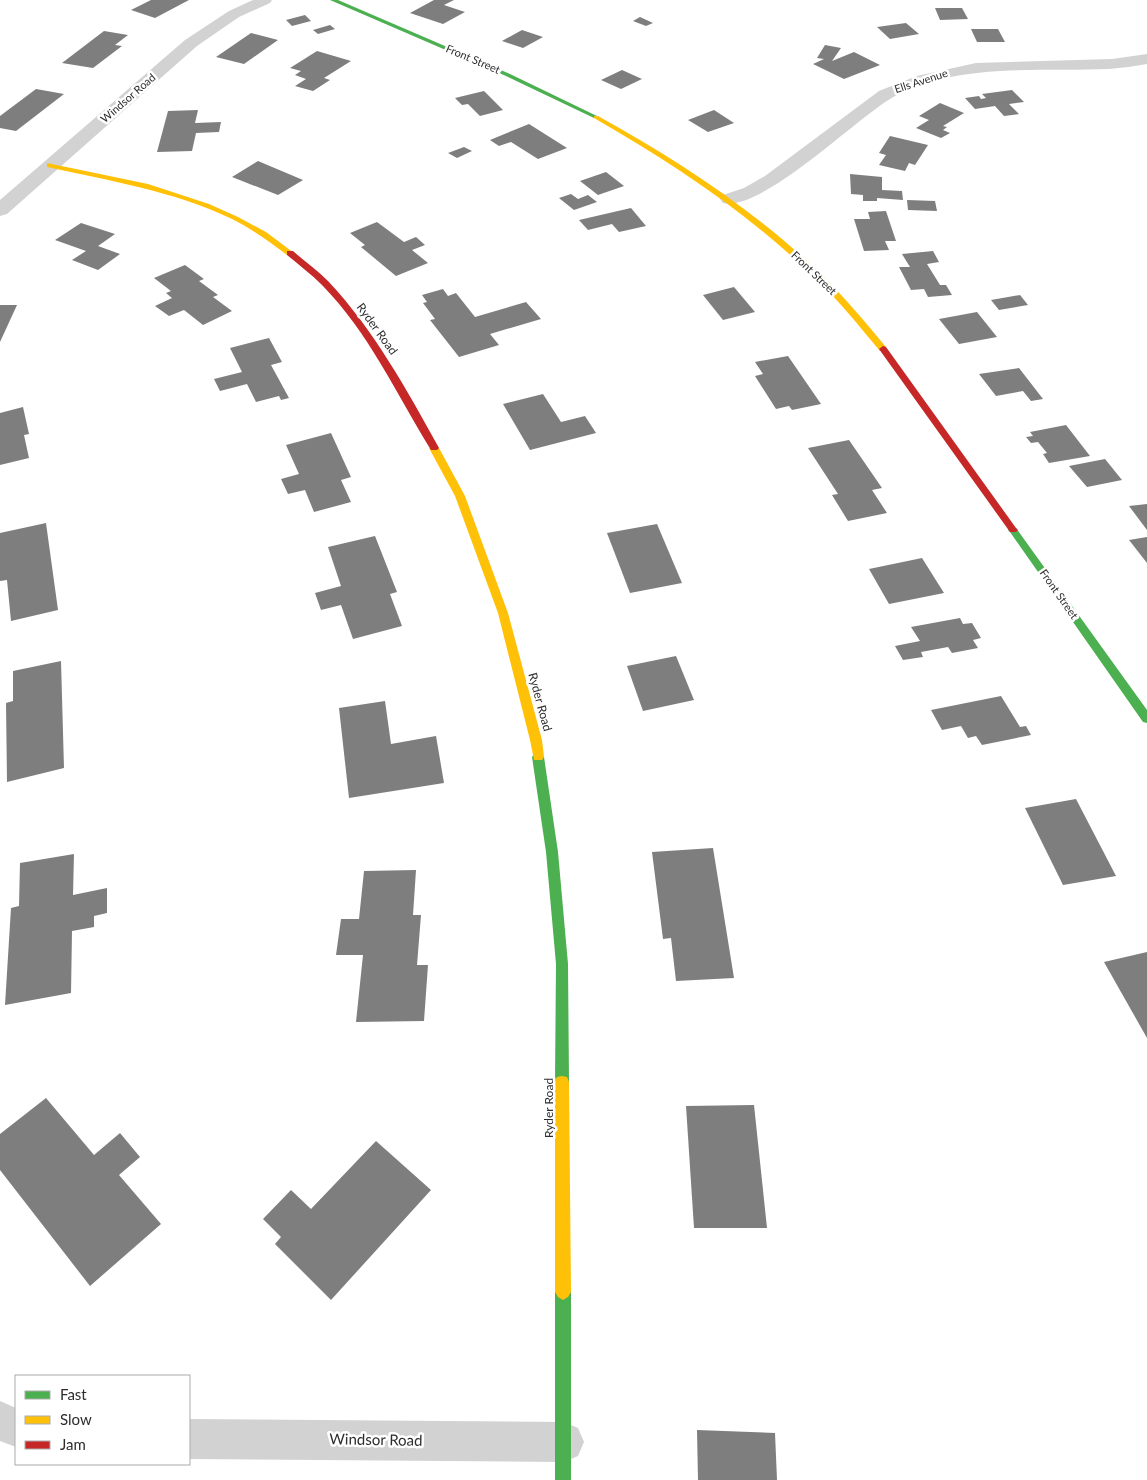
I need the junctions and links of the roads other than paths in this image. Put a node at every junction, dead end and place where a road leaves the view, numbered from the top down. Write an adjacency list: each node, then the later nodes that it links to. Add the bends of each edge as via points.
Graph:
1 (266, 0): 4 (street, Windsor Road, via 222,21 191,43)
2 (333, 0): 5 (street, Front Street, via 591,113 675,162)
3 (1147, 59): 5 (street, Ells Avenue, via 1112,64 976,68 923,79 885,94 771,180)
4 (50, 166): 6 (street, Windsor Road); 11 (street, Ryder Road, via 145,185 193,199 277,243 324,282 368,336 405,394 460,496 503,613 536,740 552,852 562,964)
5 (729, 200): 7 (street, Front Street, via 814,271 874,338)
6 (0, 210)
7 (1147, 719)
8 (0, 1421): 9 (street)
9 (15, 1427)
10 (190, 1439): 11 (street, Windsor Road)
11 (564, 1442): 12 (street, Ryder Road)
12 (563, 1480)

